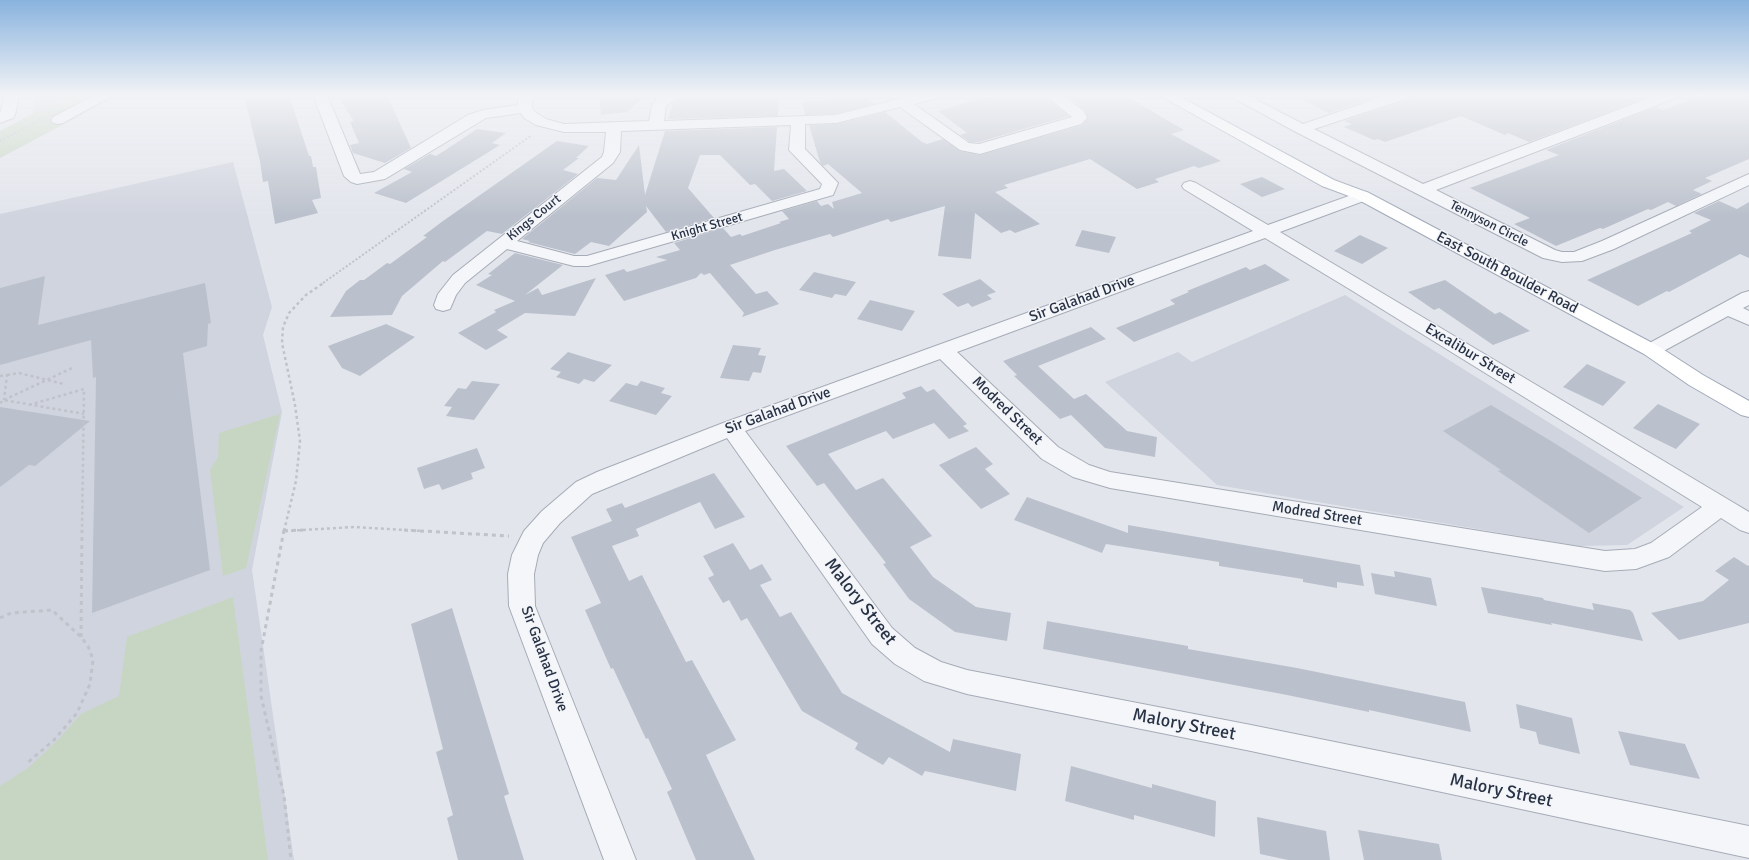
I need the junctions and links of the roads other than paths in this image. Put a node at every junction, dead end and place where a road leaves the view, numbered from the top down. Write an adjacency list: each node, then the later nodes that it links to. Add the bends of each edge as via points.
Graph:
1 (336, 135): 2 (street, via 352,176 361,179 379,176)
2 (445, 135)
3 (613, 135): 16 (street, Kings Court, via 612,152 608,160)
4 (798, 135): 16 (street, Knight Street, via 797,150 830,183 827,192 588,261 574,261)
5 (948, 135): 6 (street, via 965,147 980,149)
6 (1028, 135)
7 (1239, 135): 14 (main road, East South Boulder Road, via 1328,183)
8 (1257, 135): 14 (main road, East South Boulder Road, via 1340,179)
9 (1313, 135): 13 (street, Tennyson Circle)
10 (1567, 135): 13 (street)
11 (1749, 179): 13 (street, Tennyson Circle, via 1608,245 1576,257 1562,258 1549,254)
12 (1190, 186): 15 (street, Excalibur Street)
13 (1422, 190)
14 (1363, 196): 15 (street, Sir Galahad Drive); 21 (main road, East South Boulder Road)
15 (1266, 232): 22 (street, Sir Galahad Drive); 26 (street, Excalibur Street)
16 (503, 243): 18 (street, Kings Court, via 459,279 447,294)
17 (1749, 297): 19 (street)
18 (444, 305)
19 (1728, 308): 20 (street); 21 (street)
20 (1749, 319)
21 (1651, 350): 23 (main road, East South Boulder Road, via 1689,364); 24 (main road, East South Boulder Road, via 1696,380)
22 (944, 351): 25 (street, Sir Galahad Drive); 26 (street, Modred Street, via 1050,453 1082,471 1110,480 1605,561 1636,559 1660,550)
23 (1749, 396)
24 (1749, 410)
25 (731, 428): 28 (street, Malory Street, via 882,636 905,656 934,672 967,682 1251,738); 29 (street, Sir Galahad Drive, via 584,488 551,517 533,538 525,556 521,574 522,606)
26 (1721, 506): 27 (street, Excalibur Street)
27 (1749, 524)
28 (1749, 842)
29 (620, 860)

